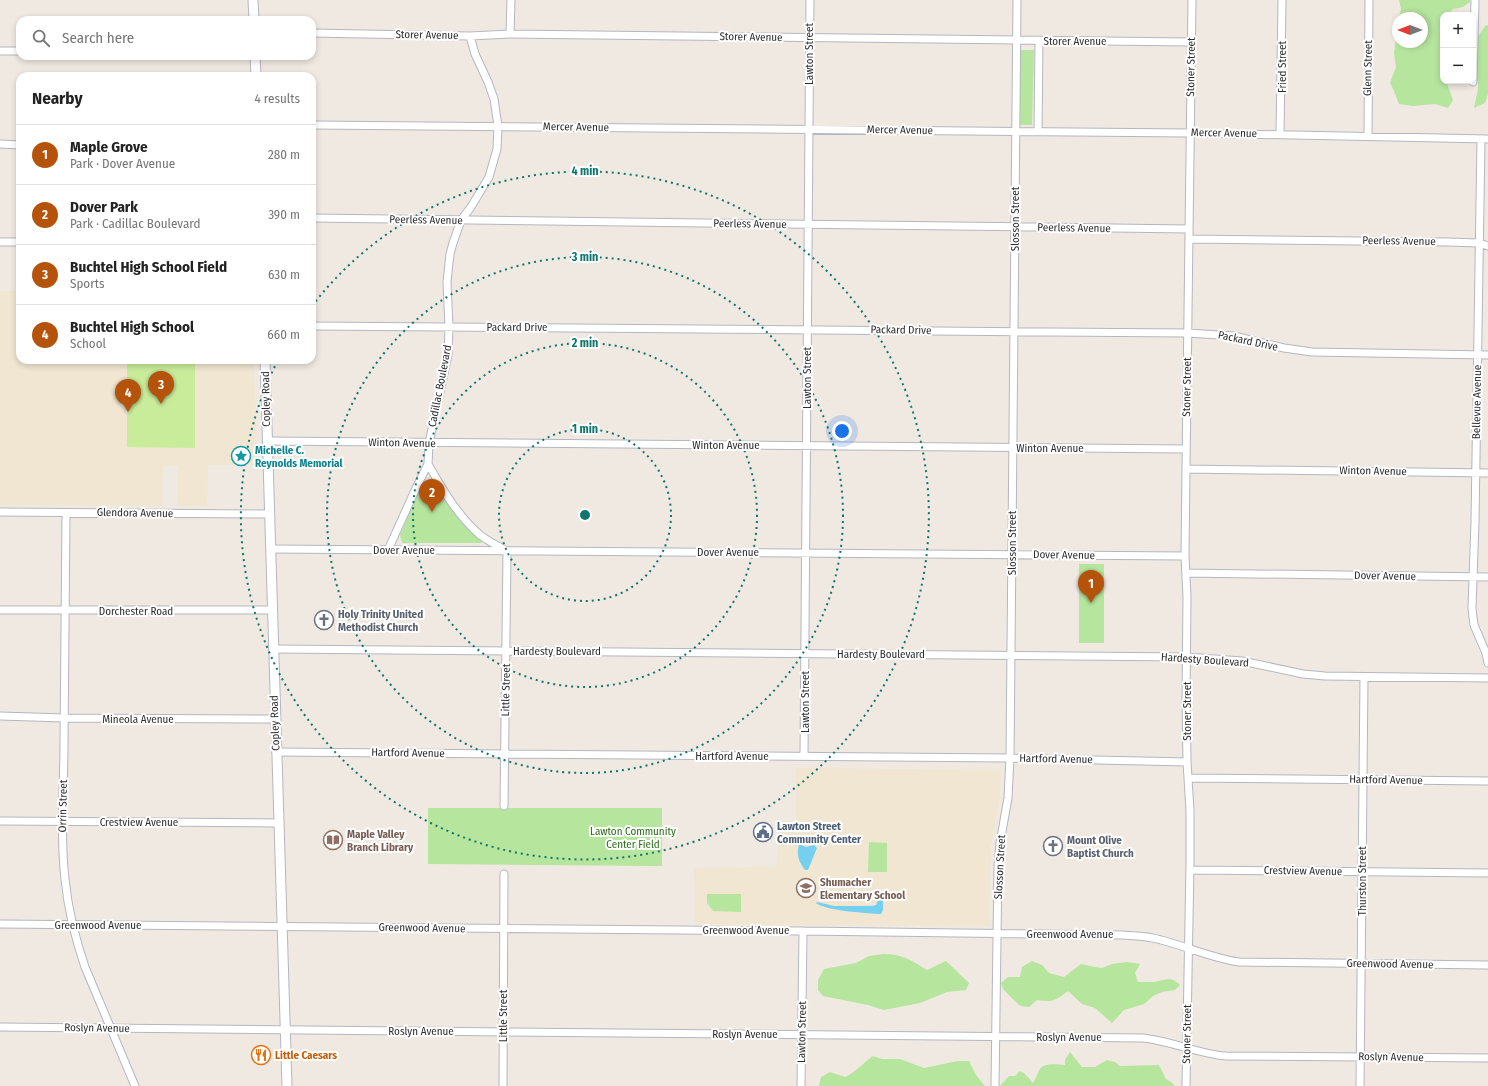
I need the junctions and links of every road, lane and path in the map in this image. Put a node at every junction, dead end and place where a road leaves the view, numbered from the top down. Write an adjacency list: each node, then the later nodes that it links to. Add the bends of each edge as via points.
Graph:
1 (253, 0): 9 (main road)
2 (511, 0): 11 (street)
3 (810, 0): 13 (street, Lawton Street)
4 (1017, 0): 14 (street, Slosson Street)
5 (1192, 0): 16 (street, Stoner Street)
6 (1282, 0): 28 (street, Fried Street)
7 (1369, 0): 29 (street, Glenn Street)
8 (1475, 0): 17 (street)
9 (254, 16)
10 (316, 33): 12 (street, Storer Avenue)
11 (510, 34): 12 (street, Storer Avenue); 13 (street, Storer Avenue)
12 (470, 36): 23 (street, Cadillac Boulevard, via 492,93)
13 (810, 37): 14 (street, Storer Avenue); 24 (street, Lawton Street)
14 (1016, 40): 15 (street, Storer Avenue); 26 (street, Slosson Street)
15 (1039, 41): 16 (street, Storer Avenue); 25 (street)
16 (1190, 42): 27 (street, Stoner Street)
17 (1474, 48)
18 (0, 51): 19 (street)
19 (16, 51)
20 (255, 60): 21 (main road)
21 (256, 72)
22 (316, 124): 23 (street, Mercer Avenue)
23 (498, 126): 24 (street, Mercer Avenue); 34 (street, Cadillac Boulevard, via 497,149 489,177)
24 (809, 129): 26 (street, Mercer Avenue); 35 (street, Lawton Street)
25 (1038, 131): 26 (street, Mercer Avenue); 27 (street, Mercer Avenue)
26 (1015, 132): 36 (street, Slosson Street)
27 (1190, 133): 28 (street, Mercer Avenue); 37 (street, Stoner Street)
28 (1280, 134): 29 (street, Mercer Avenue)
29 (1368, 136): 30 (street, Mercer Avenue)
30 (1484, 139): 41 (street, Bellevue Avenue)
31 (0, 144): 32 (street)
32 (16, 145)
33 (316, 218): 34 (street, Peerless Avenue)
34 (461, 220): 35 (street, Peerless Avenue); 44 (street, Cadillac Boulevard, via 447,271)
35 (808, 225): 36 (street, Peerless Avenue); 45 (street, Lawton Street)
36 (1015, 227): 37 (street, Peerless Avenue); 46 (street, Slosson Street)
37 (1189, 229): 38 (street, Stoner Street)
38 (1189, 239): 41 (street, Peerless Avenue); 47 (street, Stoner Street)
39 (0, 242): 40 (street)
40 (16, 242)
41 (1479, 243): 42 (street, Peerless Avenue); 48 (street, Bellevue Avenue)
42 (1488, 246)
43 (316, 326): 44 (street, Packard Drive)
44 (449, 326): 45 (street, Packard Drive); 52 (street, Cadillac Boulevard, via 448,355)
45 (808, 330): 46 (street, Packard Drive); 53 (street, Lawton Street)
46 (1014, 331): 47 (street, Packard Drive); 54 (street, Slosson Street)
47 (1188, 333): 48 (street, Packard Drive, via 1234,336 1312,352); 55 (street, Stoner Street)
48 (1477, 355): 49 (street, Packard Drive); 58 (street, Bellevue Avenue)
49 (1488, 355)
50 (265, 364): 51 (main road, Copley Road)
51 (267, 441): 52 (street, Winton Avenue); 62 (main road, Copley Road)
52 (429, 443): 53 (street, Winton Avenue); 56 (street, Cadillac Boulevard)
53 (807, 446): 54 (street, Winton Avenue); 66 (street, Lawton Street)
54 (1012, 448): 55 (street, Winton Avenue); 67 (street, Slosson Street)
55 (1186, 449): 57 (street, Stoner Street)
56 (428, 464): 64 (street, Cadillac Boulevard); 65 (street, via 445,494 465,520 481,535)
57 (1186, 469): 58 (street, Winton Avenue); 68 (street, Stoner Street)
58 (1476, 473): 59 (street, Winton Avenue); 70 (street, Bellevue Avenue)
59 (1488, 473)
60 (0, 512): 61 (street, Glendora Avenue)
61 (66, 513): 62 (street, Glendora Avenue); 73 (street, Orrin Street)
62 (269, 514): 63 (main road, Copley Road)
63 (271, 549): 64 (street, Dover Avenue); 74 (main road, Copley Road)
64 (388, 550): 65 (street, Dover Avenue)
65 (507, 551): 66 (street, Dover Avenue); 76 (street, Little Street)
66 (806, 553): 67 (street, Dover Avenue); 77 (street, Lawton Street)
67 (1012, 555): 68 (street, Dover Avenue); 78 (street, Slosson Street)
68 (1185, 556): 69 (street, Stoner Street)
69 (1186, 573): 70 (street, Dover Avenue); 79 (street, Stoner Street)
70 (1472, 577): 71 (street, Dover Avenue); 80 (street, Bellevue Avenue, via 1474,625)
71 (1488, 577)
72 (0, 610): 73 (street, Dorchester Road)
73 (65, 610): 74 (street, Dorchester Road); 84 (street, Orrin Street)
74 (272, 610): 75 (main road, Copley Road)
75 (273, 649): 76 (street, Hardesty Boulevard); 85 (main road, Copley Road)
76 (507, 651): 77 (street, Hardesty Boulevard); 87 (street, Little Street)
77 (805, 653): 78 (street, Hardesty Boulevard); 88 (street, Lawton Street)
78 (1011, 655): 79 (street, Hardesty Boulevard); 89 (street, Slosson Street)
79 (1187, 657): 81 (street, Hardesty Boulevard, via 1242,661 1303,674); 90 (street, Stoner Street)
80 (1488, 663)
81 (1364, 677): 82 (street, Hardesty Boulevard); 92 (street, Thurston Street)
82 (1488, 678)
83 (0, 716): 84 (street, Mineola Avenue)
84 (64, 718): 85 (street, Mineola Avenue); 96 (street, Orrin Street)
85 (275, 719): 86 (main road, Copley Road)
86 (276, 752): 87 (street, Hartford Avenue); 97 (main road, Copley Road)
87 (505, 754): 88 (street, Hartford Avenue); 94 (street, Little Street)
88 (804, 756): 89 (street, Hartford Avenue)
89 (1010, 758): 90 (street, Hartford Avenue); 107 (street, Slosson Street, via 1008,798 998,865)
90 (1187, 762): 91 (street, Stoner Street)
91 (1189, 778): 92 (street, Hartford Avenue); 98 (street, Stoner Street)
92 (1363, 778): 93 (street, Hartford Avenue); 99 (street, Thurston Street)
93 (1488, 781)
94 (504, 806)
95 (0, 821): 96 (street, Crestview Avenue)
96 (62, 821): 97 (street, Crestview Avenue); 103 (street, Orrin Street, via 64,877)
97 (278, 823): 104 (main road, Copley Road)
98 (1190, 870): 99 (street, Crestview Avenue); 108 (street, Stoner Street)
99 (1362, 872): 100 (street, Crestview Avenue); 109 (street, Thurston Street)
100 (1488, 873)
101 (504, 874): 105 (street, Little Street)
102 (0, 924): 103 (street, Greenwood Avenue)
103 (72, 925): 104 (street, Greenwood Avenue); 112 (street, Orrin Street, via 85,967)
104 (282, 926): 105 (street, Greenwood Avenue); 113 (main road, Copley Road)
105 (504, 928): 106 (street, Greenwood Avenue); 114 (street, Little Street)
106 (803, 931): 107 (street, Greenwood Avenue); 115 (street, Lawton Street)
107 (997, 934): 108 (street, Greenwood Avenue, via 1144,936); 116 (street, Slosson Street)
108 (1188, 948): 109 (street, Greenwood Avenue, via 1211,957 1238,962); 117 (street, Stoner Street)
109 (1361, 963): 110 (street, Greenwood Avenue); 118 (street, Thurston Street)
110 (1488, 965)
111 (0, 1027): 112 (street, Roslyn Avenue)
112 (111, 1028): 113 (street, Roslyn Avenue); 120 (street, Orrin Street)
113 (285, 1030): 114 (street, Roslyn Avenue); 121 (main road, Copley Road)
114 (503, 1031): 115 (street, Roslyn Avenue); 122 (street, Little Street)
115 (802, 1034): 116 (street, Roslyn Avenue); 123 (street, Lawton Street)
116 (996, 1037): 117 (street, Roslyn Avenue, via 1143,1038); 124 (street, Slosson Street)
117 (1187, 1047): 118 (street, Roslyn Avenue, via 1226,1056); 125 (street, Stoner Street)
118 (1360, 1057): 119 (street, Roslyn Avenue); 126 (street, Thurston Street)
119 (1488, 1058)
120 (135, 1086)
121 (287, 1086)
122 (503, 1086)
123 (801, 1086)
124 (995, 1086)
125 (1186, 1086)
126 (1360, 1086)

